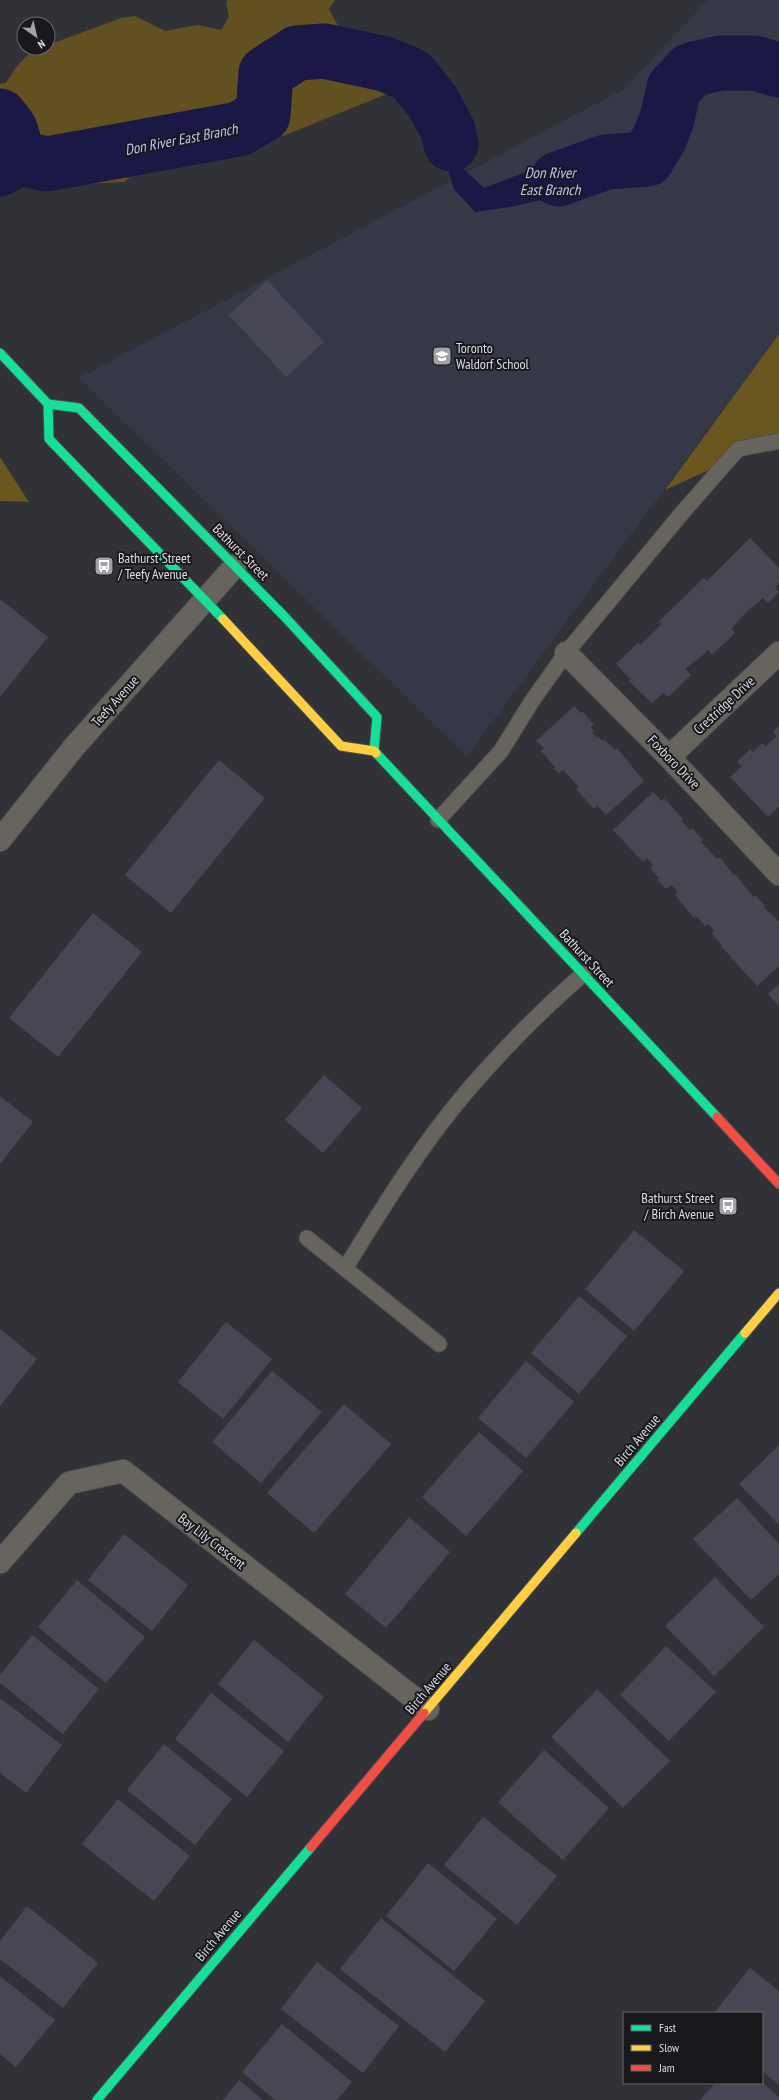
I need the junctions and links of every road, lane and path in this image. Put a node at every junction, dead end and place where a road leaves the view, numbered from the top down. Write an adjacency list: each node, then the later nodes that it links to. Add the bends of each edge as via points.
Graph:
1 (0, 352): 2 (main road)
2 (48, 404): 4 (main road, Bathurst Street, via 79,408); 5 (main road, via 49,439)
3 (779, 440): 6 (lane, via 738,449)
4 (235, 566): 5 (street, Teefy Avenue); 8 (main road, Bathurst Street, via 377,717)
5 (205, 600): 8 (main road, via 341,746); 11 (street, Teefy Avenue, via 74,746)
6 (566, 653): 9 (street, Foxboro Drive); 10 (lane, via 501,751)
7 (779, 653): 9 (street, Crestridge Drive)
8 (374, 751): 10 (main road, Bathurst Street)
9 (669, 757): 12 (street, Foxboro Drive)
10 (438, 820): 13 (main road, Bathurst Street)
11 (0, 840)
12 (779, 874)
13 (582, 974): 14 (main road, Bathurst Street); 16 (lane, via 540,1012 468,1091 401,1179)
14 (779, 1184)
15 (307, 1238): 16 (lane)
16 (346, 1267): 18 (lane)
17 (779, 1293): 20 (main road, Birch Avenue)
18 (439, 1344)
19 (0, 1562): 20 (street, Bay Lily Crescent, via 69,1483 123,1471)
20 (428, 1709): 21 (main road, Birch Avenue)
21 (97, 2100)

